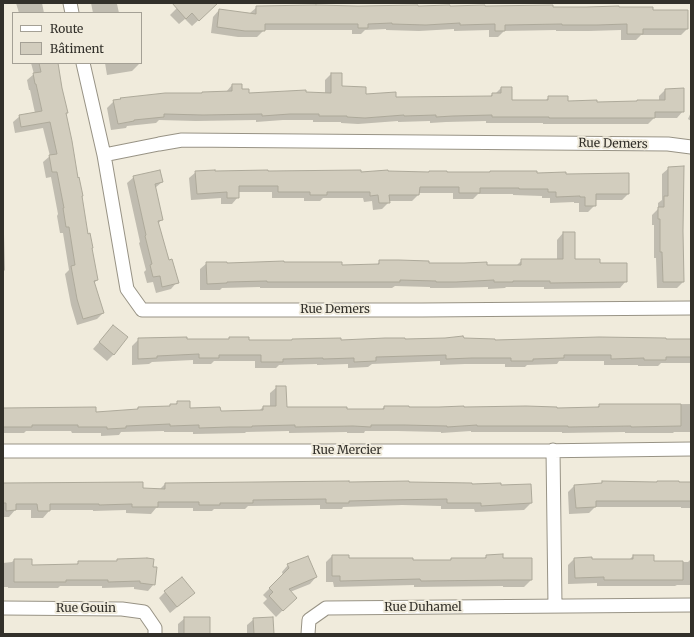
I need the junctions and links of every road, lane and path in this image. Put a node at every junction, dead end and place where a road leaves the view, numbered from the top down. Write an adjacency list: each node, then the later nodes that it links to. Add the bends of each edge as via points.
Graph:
1 (83, 64): 3 (street, Rue Demers)
2 (691, 147): 3 (street, Rue Demers, via 668,144 182,140)
3 (104, 155): 4 (street, Rue Demers, via 127,289 142,310)
4 (691, 308)
5 (691, 449): 6 (street, Rue Mercier)
6 (553, 450): 7 (street, Rue Mercier); 9 (street)
7 (3, 451)
8 (691, 605): 9 (street, Rue Duhamel)
9 (555, 606): 12 (street, Rue Duhamel, via 326,608 309,620)
10 (3, 608): 11 (street, Rue Gouin, via 122,609 144,612 155,628)
11 (155, 634)
12 (308, 634)

